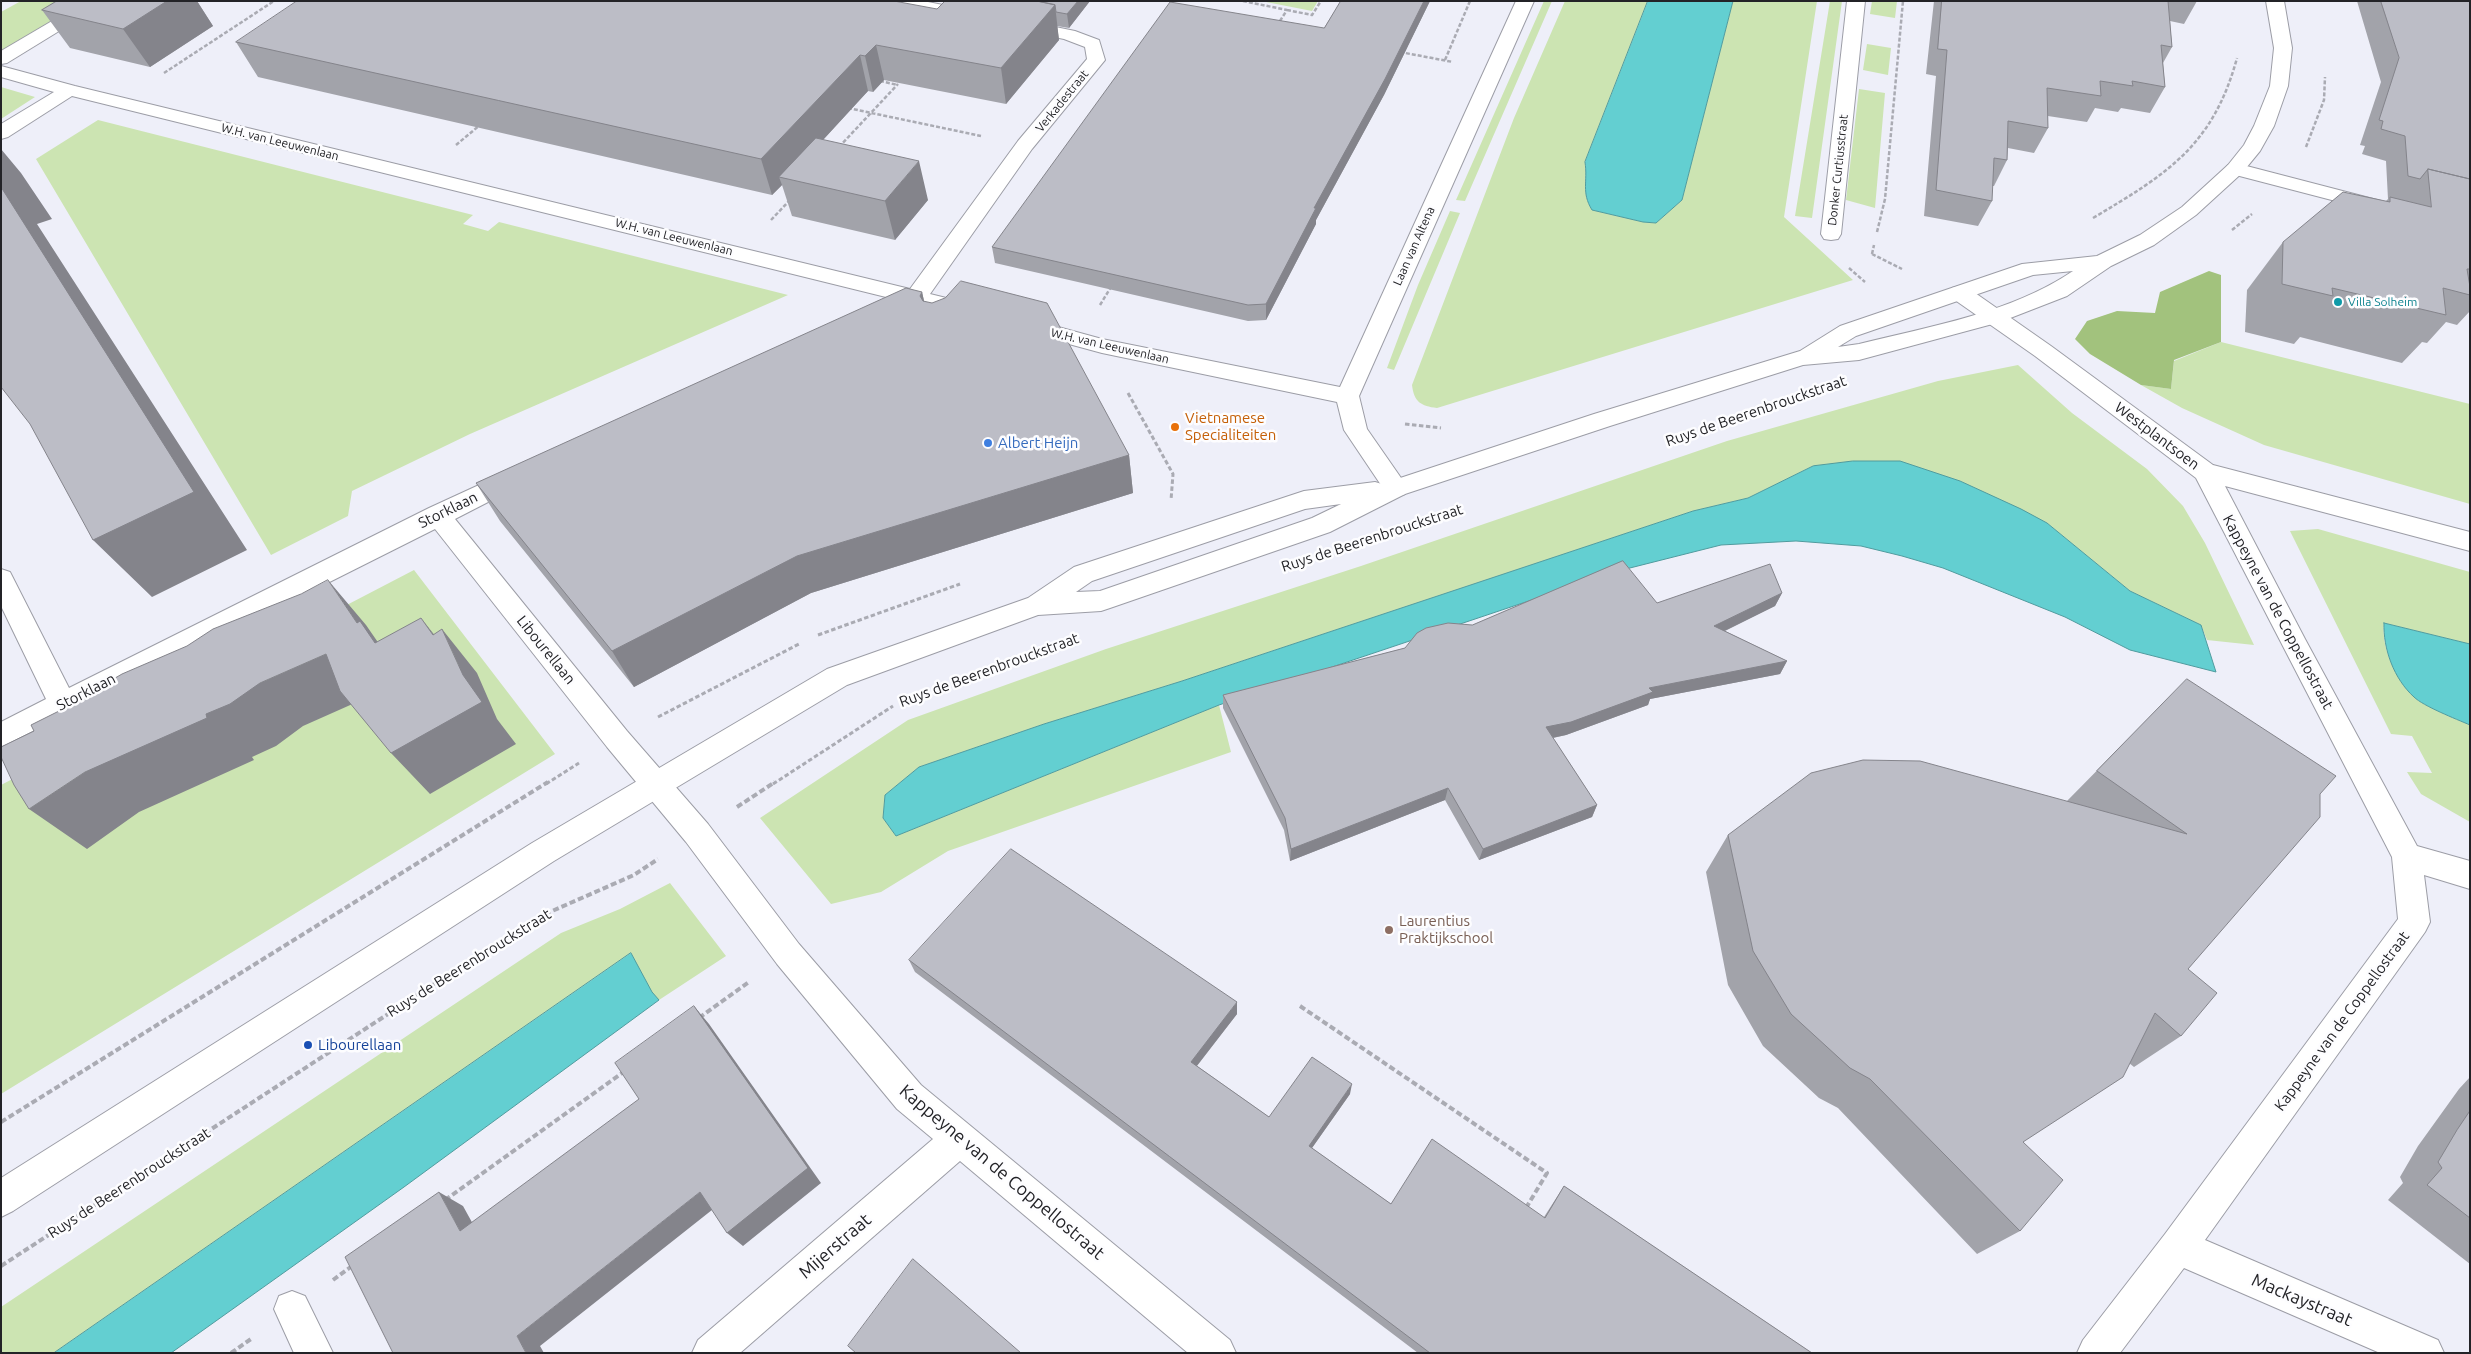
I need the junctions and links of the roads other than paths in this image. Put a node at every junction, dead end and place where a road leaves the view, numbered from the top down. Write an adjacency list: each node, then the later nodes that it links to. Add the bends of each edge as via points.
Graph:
1 (99, 1): 9 (street)
2 (894, 1): 6 (street)
3 (1525, 1): 22 (street, Laan van Altena)
4 (1856, 1): 15 (street, Donker Curtiusstraat)
5 (2275, 1): 13 (street, Ruys de Beerenbrouckstraat, via 2283,48 2279,86 2253,147)
6 (931, 4): 7 (street)
7 (963, 14)
8 (1001, 22): 17 (street, Verkadestraat, via 1069,35 1093,44 1096,60)
9 (1, 59)
10 (1, 71): 11 (street, W.H. van Leeuwenlaan)
11 (69, 90): 12 (street); 17 (street, W.H. van Leeuwenlaan)
12 (1, 132)
13 (2235, 169): 14 (street); 16 (street, Ruys de Beerenbrouckstraat, via 2190,212 2147,240)
14 (2396, 210)
15 (1831, 234)
16 (2104, 261): 18 (street, Ruys de Beerenbrouckstraat, via 2030,269); 20 (street, Ruys de Beerenbrouckstraat, via 2059,290)
17 (907, 294): 19 (street); 22 (street, W.H. van Leeuwenlaan, via 1102,346)
18 (1960, 294): 20 (street, Westplantsoen); 21 (street, Ruys de Beerenbrouckstraat, via 1848,331)
19 (864, 309)
20 (1992, 317): 21 (street, Ruys de Beerenbrouckstraat, via 1859,352); 24 (street, Westplantsoen, via 2043,351)
21 (1802, 358): 25 (street, Ruys de Beerenbrouckstraat)
22 (1347, 396): 25 (street, via 1356,430)
23 (536, 468): 26 (street, Storklaan)
24 (2205, 472): 27 (street, Westplantsoen); 33 (street, Kappeyne van de Coppellostraat)
25 (1396, 488): 29 (street, Ruys de Beerenbrouckstraat, via 1321,525 1101,601); 29 (street, Ruys de Beerenbrouckstraat, via 1304,500 1083,574)
26 (438, 515): 30 (street, Storklaan); 32 (street, Libourellaan)
27 (2470, 542)
28 (1, 579): 30 (street)
29 (1037, 606): 32 (street, Ruys de Beerenbrouckstraat, via 837,677)
30 (62, 703): 31 (street, Storklaan)
31 (1, 735)
32 (655, 784): 35 (street, Kappeyne van de Coppellostraat, via 697,833 788,954 909,1098); 36 (street, Ruys de Beerenbrouckstraat, via 543,852)
33 (2407, 856): 34 (street); 37 (street, Kappeyne van de Coppellostraat, via 2414,922)
34 (2470, 875)
35 (960, 1139): 40 (street, Mijerstraat); 41 (street, Kappeyne van de Coppellostraat)
36 (1, 1199)
37 (2178, 1247): 42 (street, Kappeyne van de Coppellostraat); 43 (street, Mackaystraat)
38 (292, 1309): 39 (street)
39 (314, 1353)
40 (711, 1353)
41 (1217, 1353)
42 (2096, 1353)
43 (2425, 1353)

